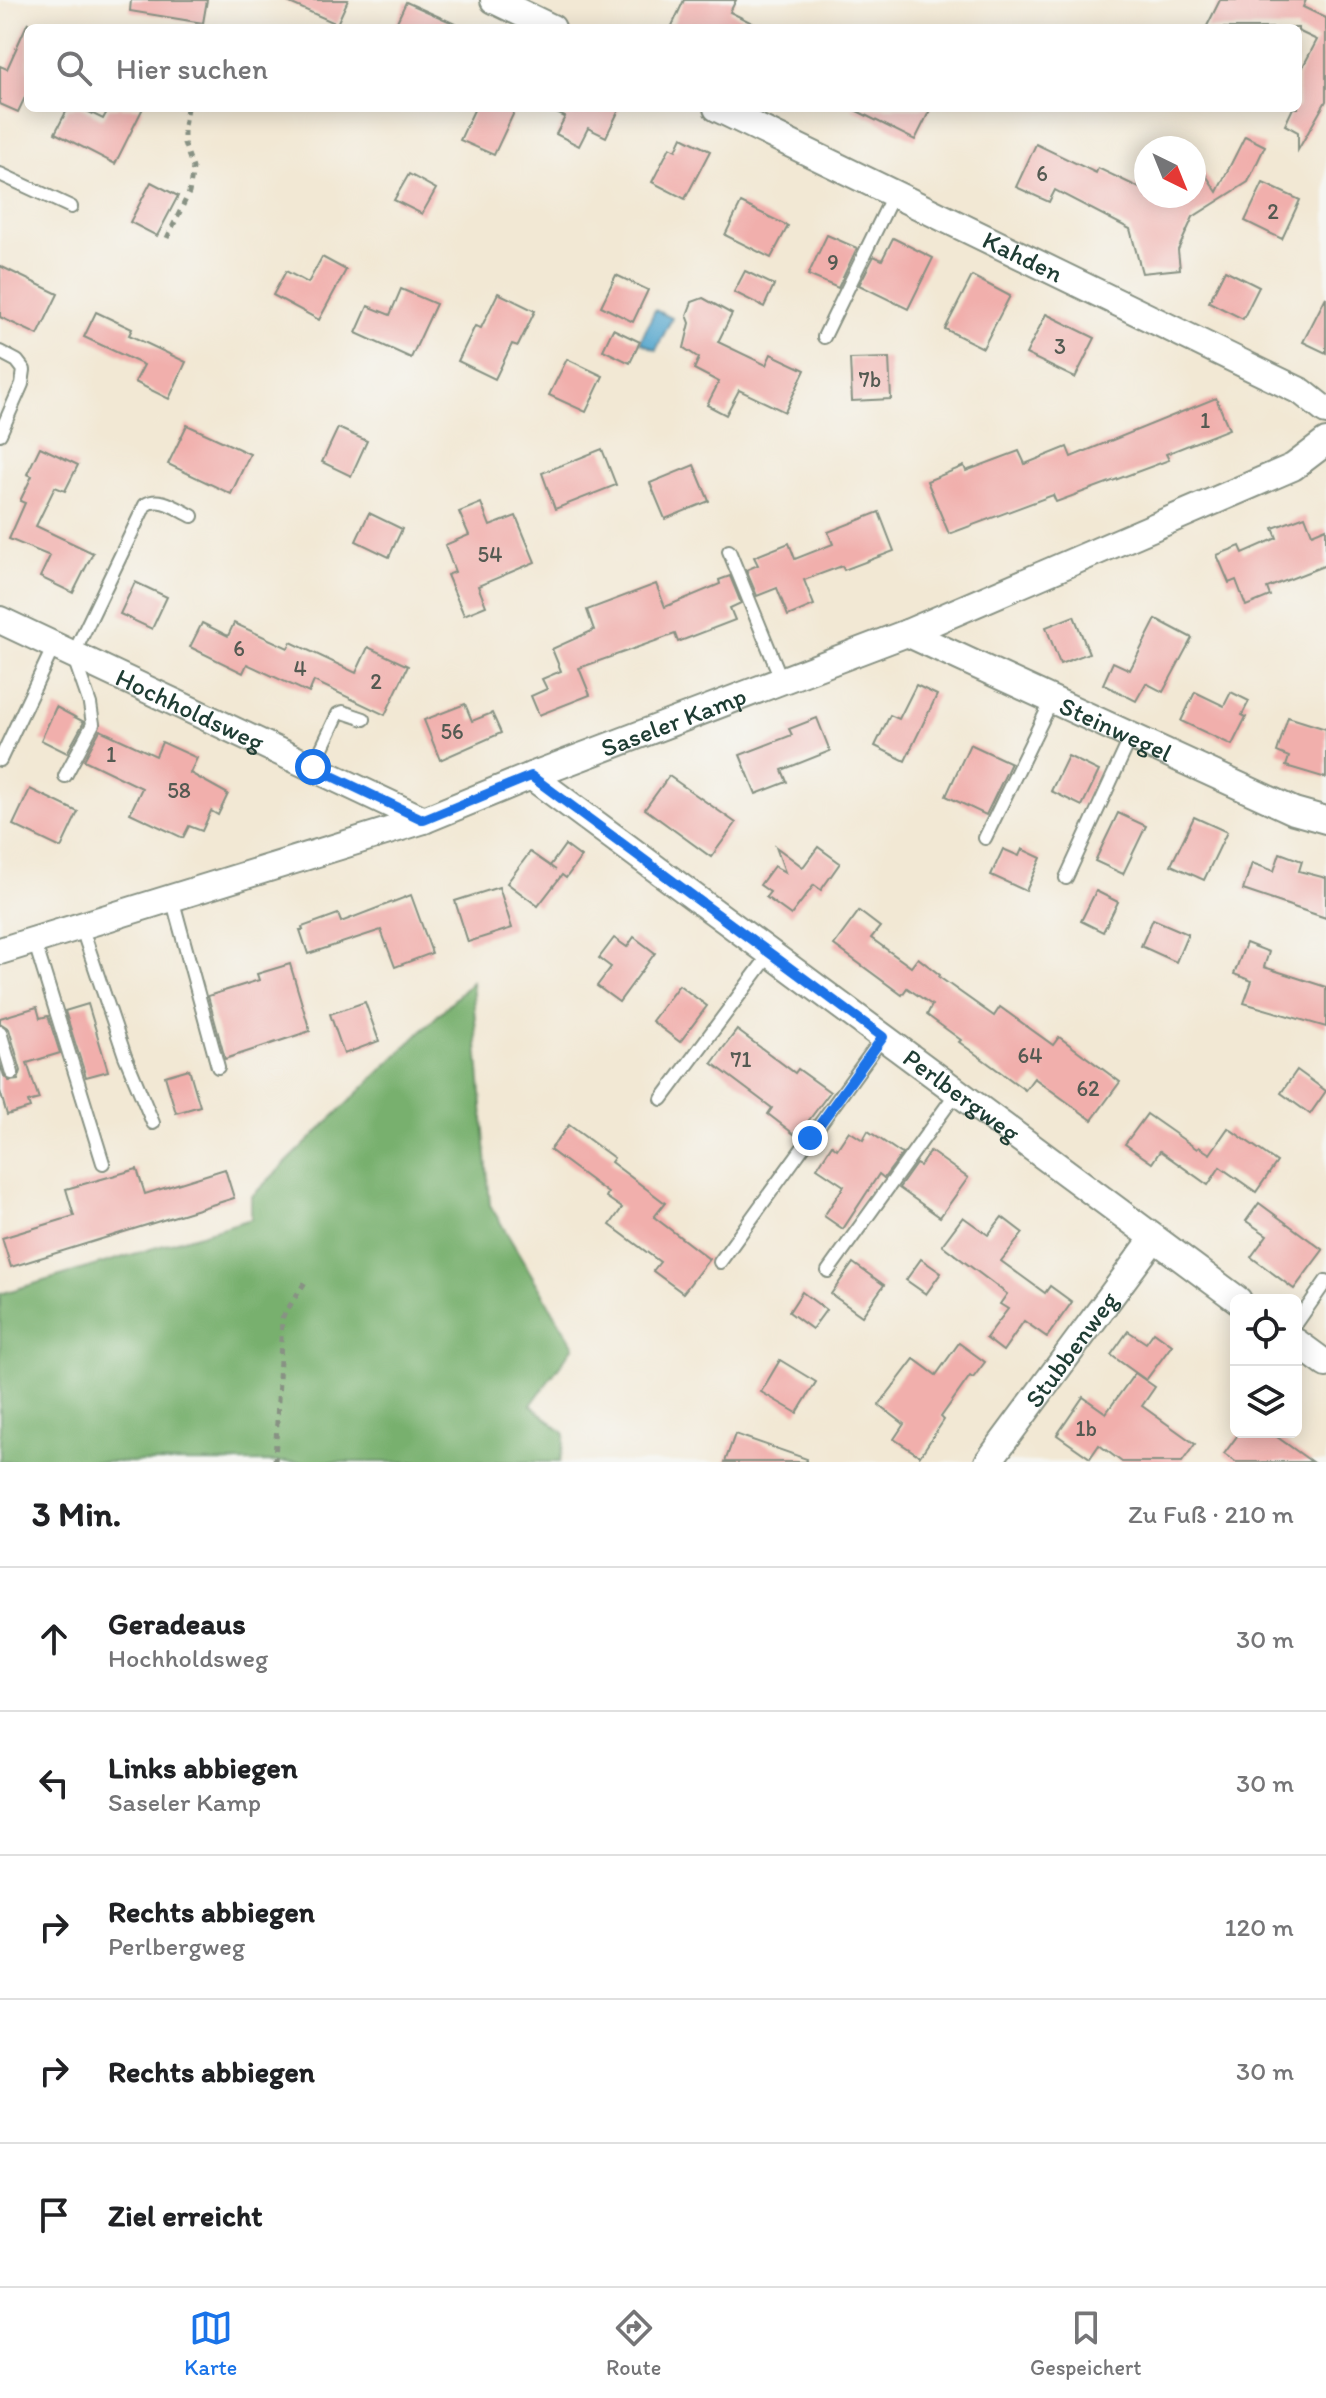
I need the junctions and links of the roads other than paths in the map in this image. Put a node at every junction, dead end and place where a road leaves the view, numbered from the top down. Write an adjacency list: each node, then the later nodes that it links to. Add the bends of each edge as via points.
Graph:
1 (494, 0): 2 (street)
2 (544, 24)
3 (725, 112): 5 (street, Kahden)
4 (0, 174): 6 (lane)
5 (894, 193): 7 (lane); 9 (street, Kahden, via 1302,392)
6 (71, 207)
7 (824, 337)
8 (0, 352): 10 (lane, via 24,370)
9 (1326, 411)
10 (0, 434)
11 (1326, 442): 15 (street, Saseler Kamp, via 1293,467)
12 (192, 516): 16 (lane, via 160,500 145,505)
13 (729, 551): 17 (lane)
14 (0, 620): 16 (street, Hochholdsweg)
15 (907, 633): 17 (street, Saseler Kamp); 18 (street, Steinwegel)
16 (64, 650): 21 (lane); 22 (street, Hochholdsweg); 23 (lane, via 90,704 93,724)
17 (782, 681): 24 (street, Saseler Kamp)
18 (1052, 700): 20 (street, Steinwegel); 27 (lane)
19 (364, 719): 22 (lane, via 338,714)
20 (1131, 737): 26 (street, Steinwegel, via 1294,811); 28 (lane)
21 (0, 760)
22 (313, 767): 25 (street, Hochholdsweg)
23 (65, 776)
24 (531, 776): 25 (street, Saseler Kamp); 33 (street, Perlbergweg)
25 (424, 820): 29 (street, Saseler Kamp)
26 (1326, 820)
27 (985, 838)
28 (1066, 878)
29 (172, 898): 30 (street, Saseler Kamp); 36 (lane)
30 (81, 926): 31 (street, Saseler Kamp); 40 (lane)
31 (34, 940): 32 (street, Saseler Kamp); 41 (lane)
32 (0, 951)
33 (770, 954): 35 (street, Perlbergweg); 39 (lane)
34 (0, 1032): 37 (lane)
35 (883, 1037): 38 (street, Perlbergweg); 43 (lane)
36 (218, 1067)
37 (12, 1073)
38 (957, 1092): 42 (street, Perlbergweg); 44 (lane)
39 (662, 1099)
40 (153, 1123)
41 (103, 1163)
42 (1154, 1238): 46 (street, Perlbergweg); 50 (street, Stubbenweg)
43 (720, 1262)
44 (828, 1271)
45 (1326, 1281): 47 (lane)
46 (1230, 1294)
47 (1302, 1315)
48 (1302, 1346): 49 (street)
49 (1326, 1364)
50 (988, 1462)

